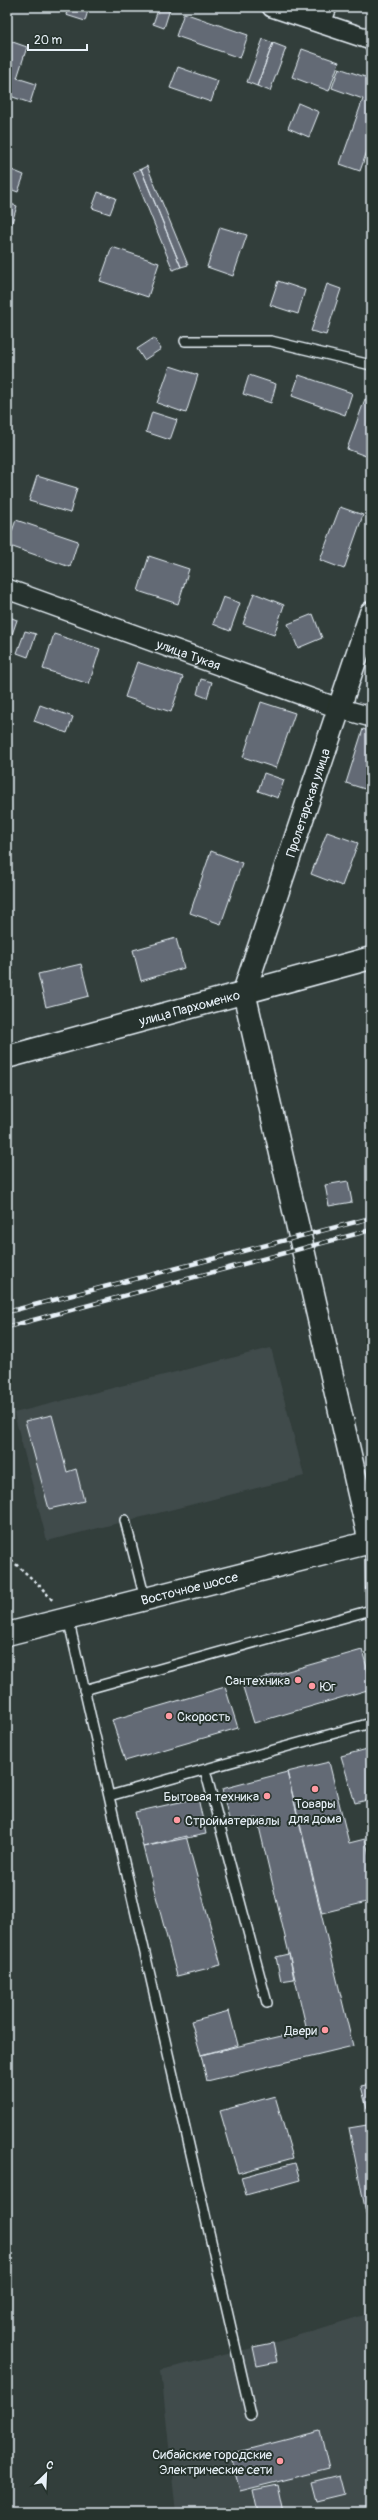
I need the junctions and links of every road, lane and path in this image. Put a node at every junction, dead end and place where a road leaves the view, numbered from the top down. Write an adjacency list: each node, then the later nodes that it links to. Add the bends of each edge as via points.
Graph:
1 (272, 7): 2 (street)
2 (324, 15): 3 (street)
3 (371, 40)
4 (185, 341): 5 (lane, via 270,341)
5 (371, 365)
6 (7, 589): 8 (street, улица Тукая)
7 (371, 613): 8 (main road, Пролетарская улица)
8 (338, 708): 9 (street, улица Тукая); 11 (main road, Пролетарская улица)
9 (371, 717)
10 (371, 958): 11 (main road, улица Пархоменко)
11 (244, 992): 12 (main road, улица Пархоменко); 14 (main road)
12 (7, 1057)
13 (125, 1520): 16 (lane)
14 (371, 1542): 16 (main road, Восточное шоссе); 17 (lane)
15 (7, 1556): 18 (path, via 40,1586)
16 (145, 1599): 18 (main road, Восточное шоссе)
17 (371, 1611): 20 (lane)
18 (68, 1618): 19 (main road, Восточное шоссе); 20 (lane)
19 (7, 1634)
20 (84, 1690): 23 (lane)
21 (371, 1723): 22 (lane)
22 (205, 1770): 23 (lane); 24 (lane)
23 (109, 1796): 25 (lane)
24 (267, 2003)
25 (251, 2415)

